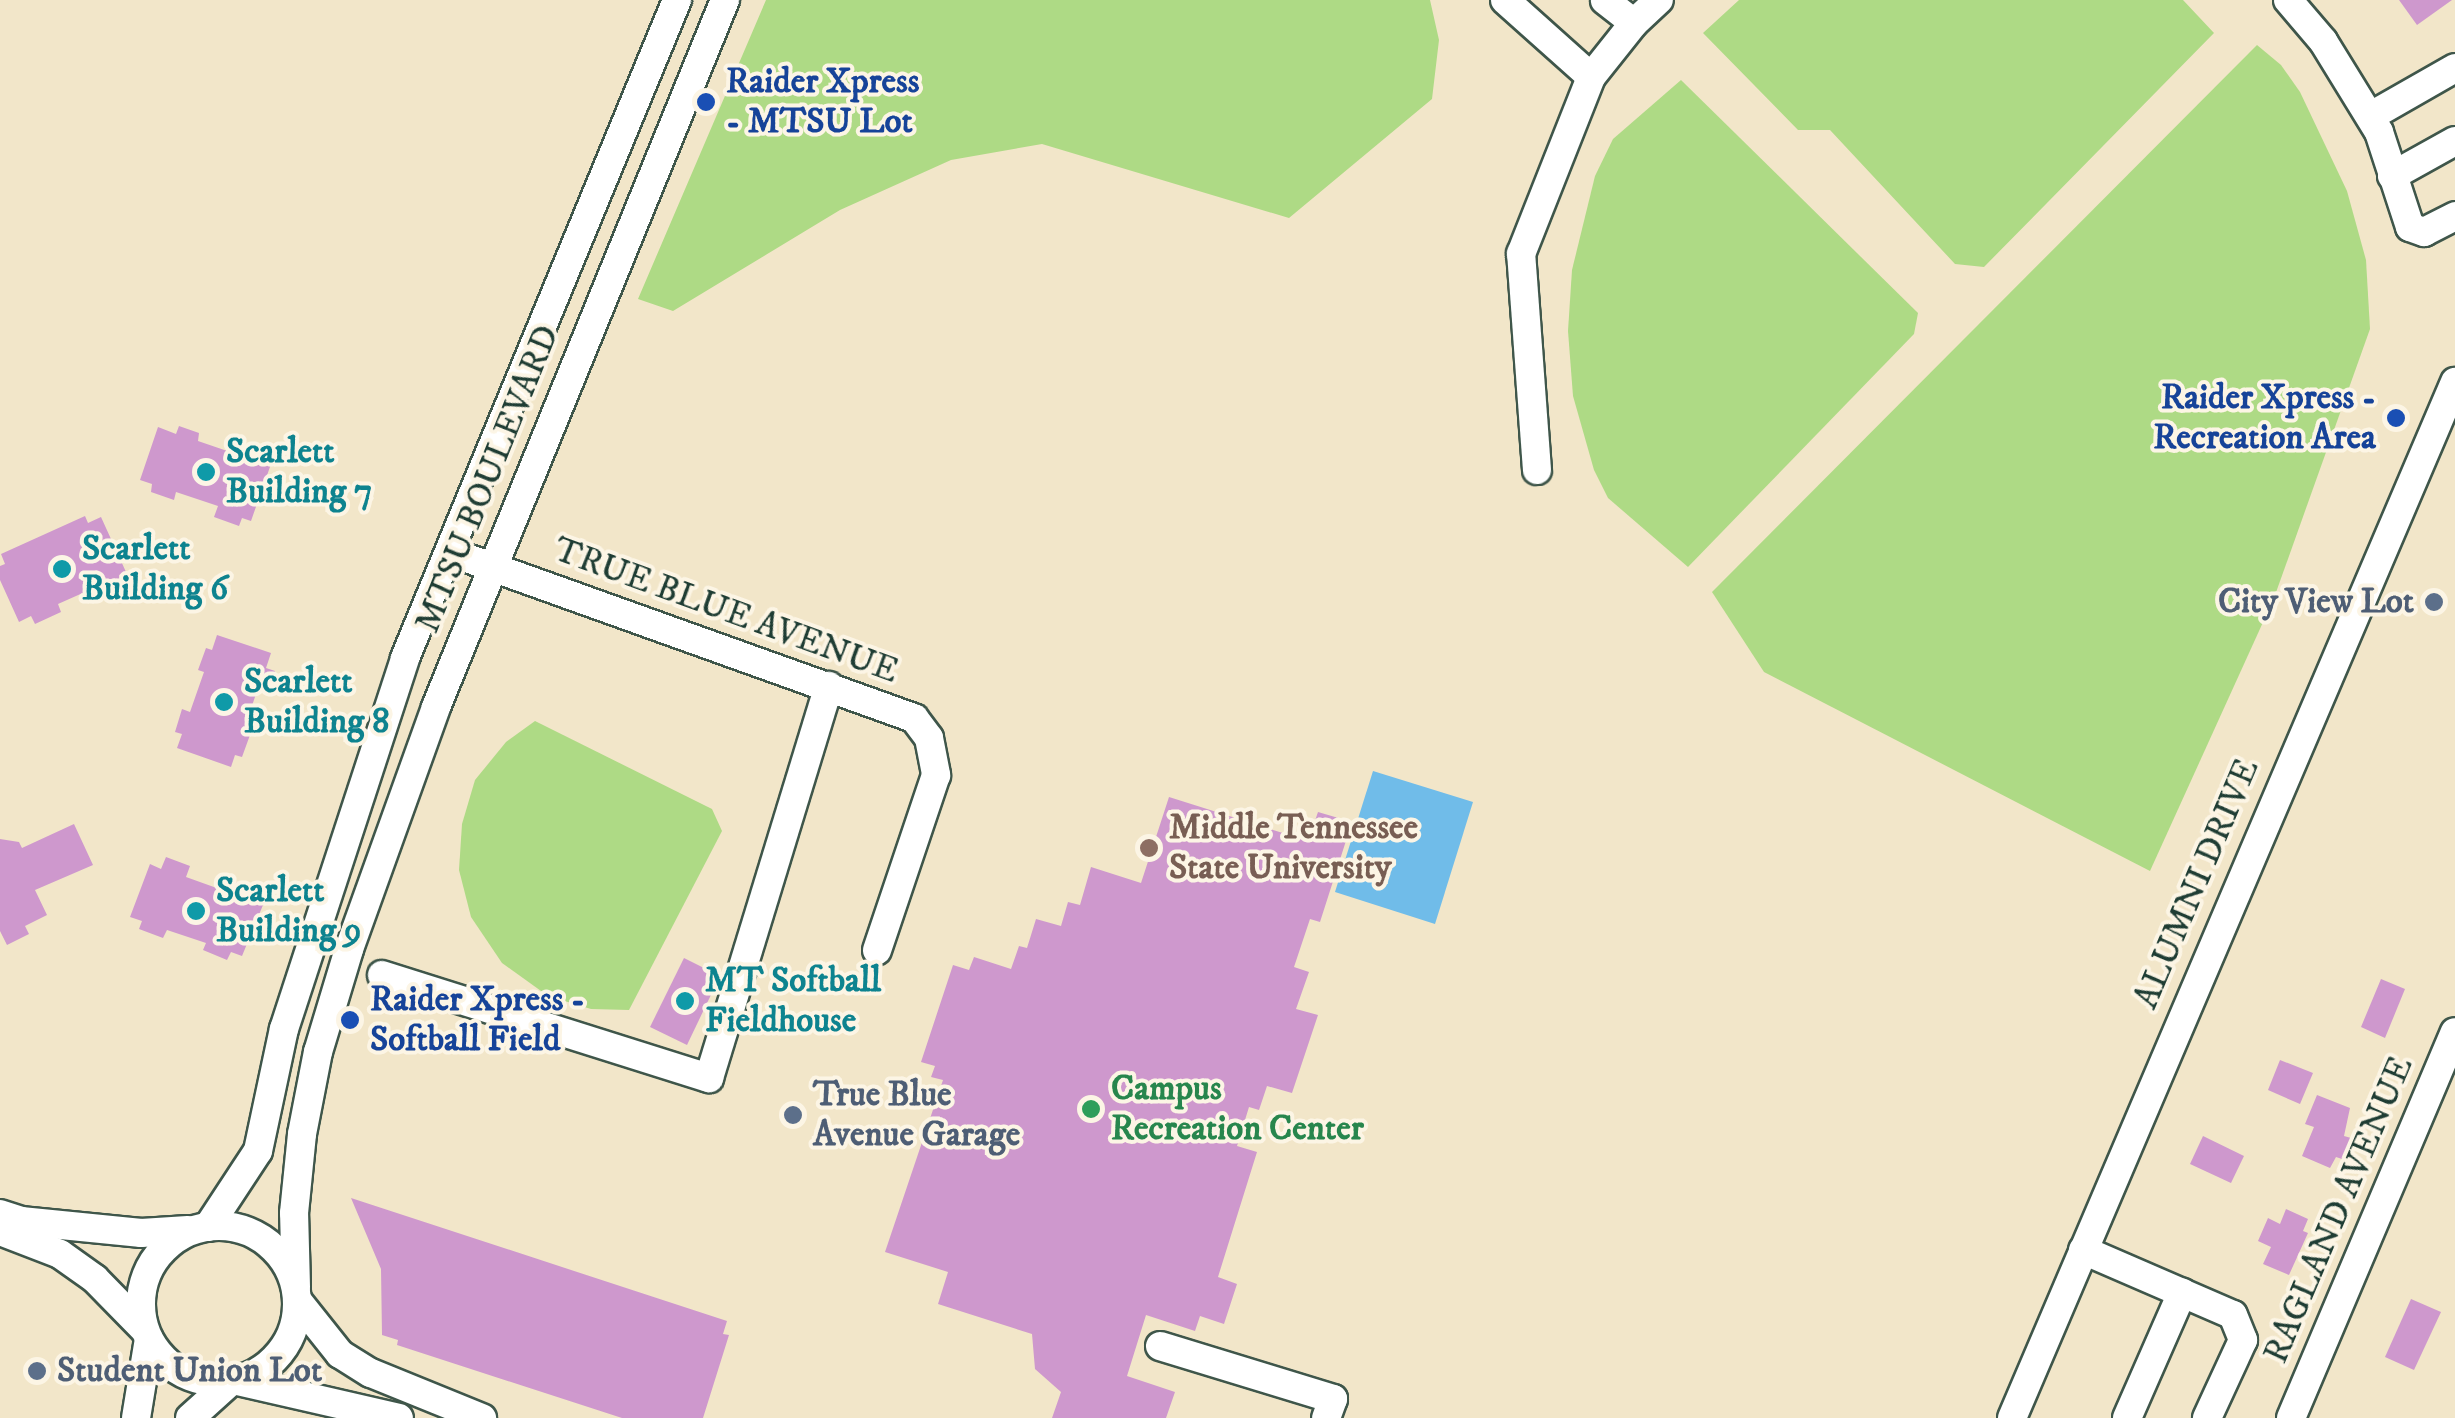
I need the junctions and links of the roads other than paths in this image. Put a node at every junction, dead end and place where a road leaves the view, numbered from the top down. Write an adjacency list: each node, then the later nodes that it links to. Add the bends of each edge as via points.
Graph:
1 (677, 0): 16 (street, MTSU BOULEVARD)
2 (725, 0): 17 (street, MTSU BOULEVARD)
3 (1505, 0): 9 (street)
4 (1605, 0): 7 (street)
5 (1659, 0): 7 (street)
6 (2288, 0): 10 (street)
7 (1634, 22): 9 (street)
8 (2455, 68): 10 (street)
9 (1591, 77): 15 (street, via 1521,254)
10 (2371, 116): 12 (street)
11 (2455, 141): 12 (street)
12 (2392, 176): 13 (street, via 2410,227 2424,232)
13 (2455, 216)
14 (2450, 400): 27 (street, ALUMNI DRIVE)
15 (1536, 470)
16 (450, 552): 17 (street, TRUE BLUE AVENUE); 25 (street, MTSU BOULEVARD, via 405,658 322,903 284,1029 258,1151)
17 (492, 566): 18 (street, TRUE BLUE AVENUE); 19 (street, MTSU BOULEVARD)
18 (829, 686): 20 (street, TRUE BLUE AVENUE, via 914,718 928,738 936,775); 21 (street, via 708,1078)
19 (349, 949): 21 (street, via 370,959); 22 (street, MTSU BOULEVARD)
20 (877, 950)
21 (382, 975): 22 (street)
22 (340, 981): 29 (street, MTSU BOULEVARD, via 302,1134 294,1213)
23 (2455, 1032): 41 (street, RAGLAND AVENUE)
24 (0, 1214): 25 (street, via 140,1232)
25 (201, 1228): 29 (street, via 246,1230 269,1243 286,1262); 30 (street, via 172,1240 149,1269 140,1304)
26 (0, 1231): 30 (street, via 60,1254 96,1279)
27 (2083, 1250): 28 (street); 38 (street, ALUMNI DRIVE)
28 (2182, 1293): 39 (street); 40 (street, via 2232,1315 2242,1340)
29 (297, 1294): 32 (street, via 287,1344 260,1372); 36 (street, via 317,1329 350,1361)
30 (147, 1334): 32 (street, via 171,1367 192,1378); 33 (street)
31 (1160, 1346): 37 (street, via 1333,1399)
32 (234, 1381): 34 (street); 35 (street)
33 (136, 1418)
34 (190, 1418)
35 (399, 1418)
36 (482, 1418)
37 (1326, 1418)
38 (2012, 1418)
39 (2127, 1418)
40 (2207, 1418)
41 (2291, 1418)

